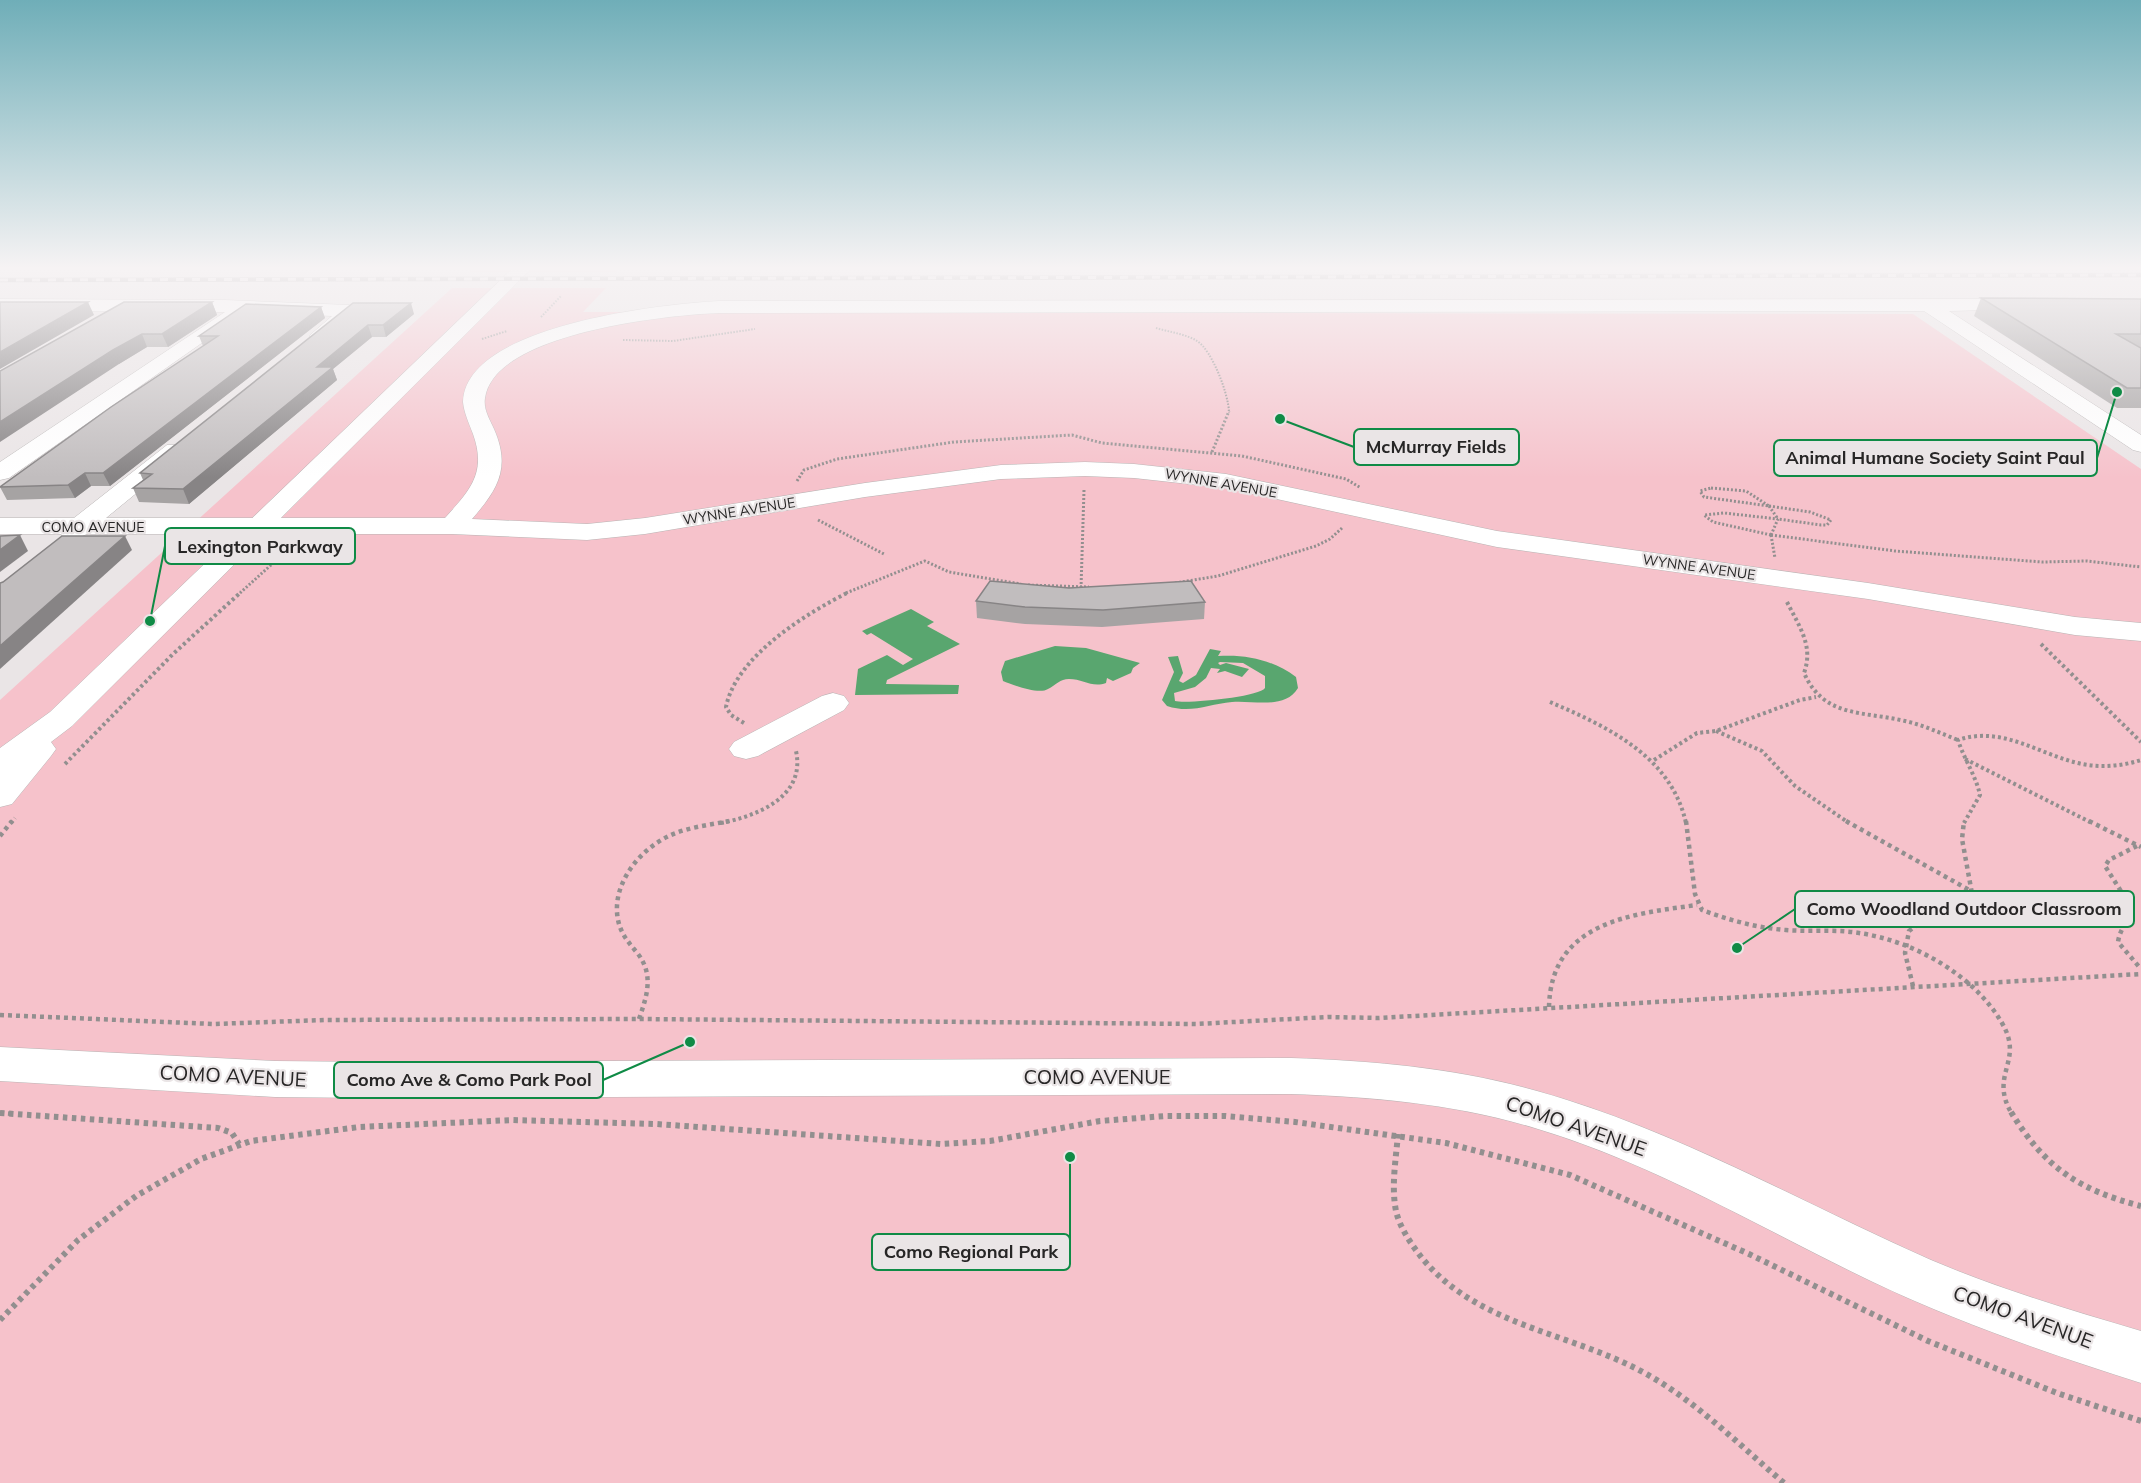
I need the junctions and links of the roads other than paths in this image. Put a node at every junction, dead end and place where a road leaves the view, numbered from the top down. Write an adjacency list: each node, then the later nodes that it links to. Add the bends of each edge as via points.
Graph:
1 (197, 339): 9 (street)
2 (315, 339): 6 (street)
3 (456, 339): 13 (street)
4 (545, 339): 11 (street, via 511,355 480,382 474,394 473,408 491,449 493,466 485,484)
5 (1980, 339): 8 (street)
6 (303, 349)
7 (190, 438): 12 (street)
8 (2141, 445)
9 (0, 473)
10 (0, 526): 12 (street, COMO AVENUE)
11 (452, 526): 13 (street, WYNNE AVENUE); 15 (street, WYNNE AVENUE, via 598,531 970,475 1085,469 1167,473 1497,538 1868,591 2075,626)
12 (79, 527): 13 (street, COMO AVENUE); 14 (street)
13 (280, 530): 17 (street)
14 (54, 546)
15 (2141, 632)
16 (833, 703): 18 (street)
17 (61, 719): 19 (street); 20 (street)
18 (758, 742)
19 (0, 764)
20 (11, 803)
21 (0, 1064): 22 (street, COMO AVENUE, via 275,1079 1291,1076 1435,1087 1528,1108 1649,1150 1916,1277 2061,1332)
22 (2141, 1357)

